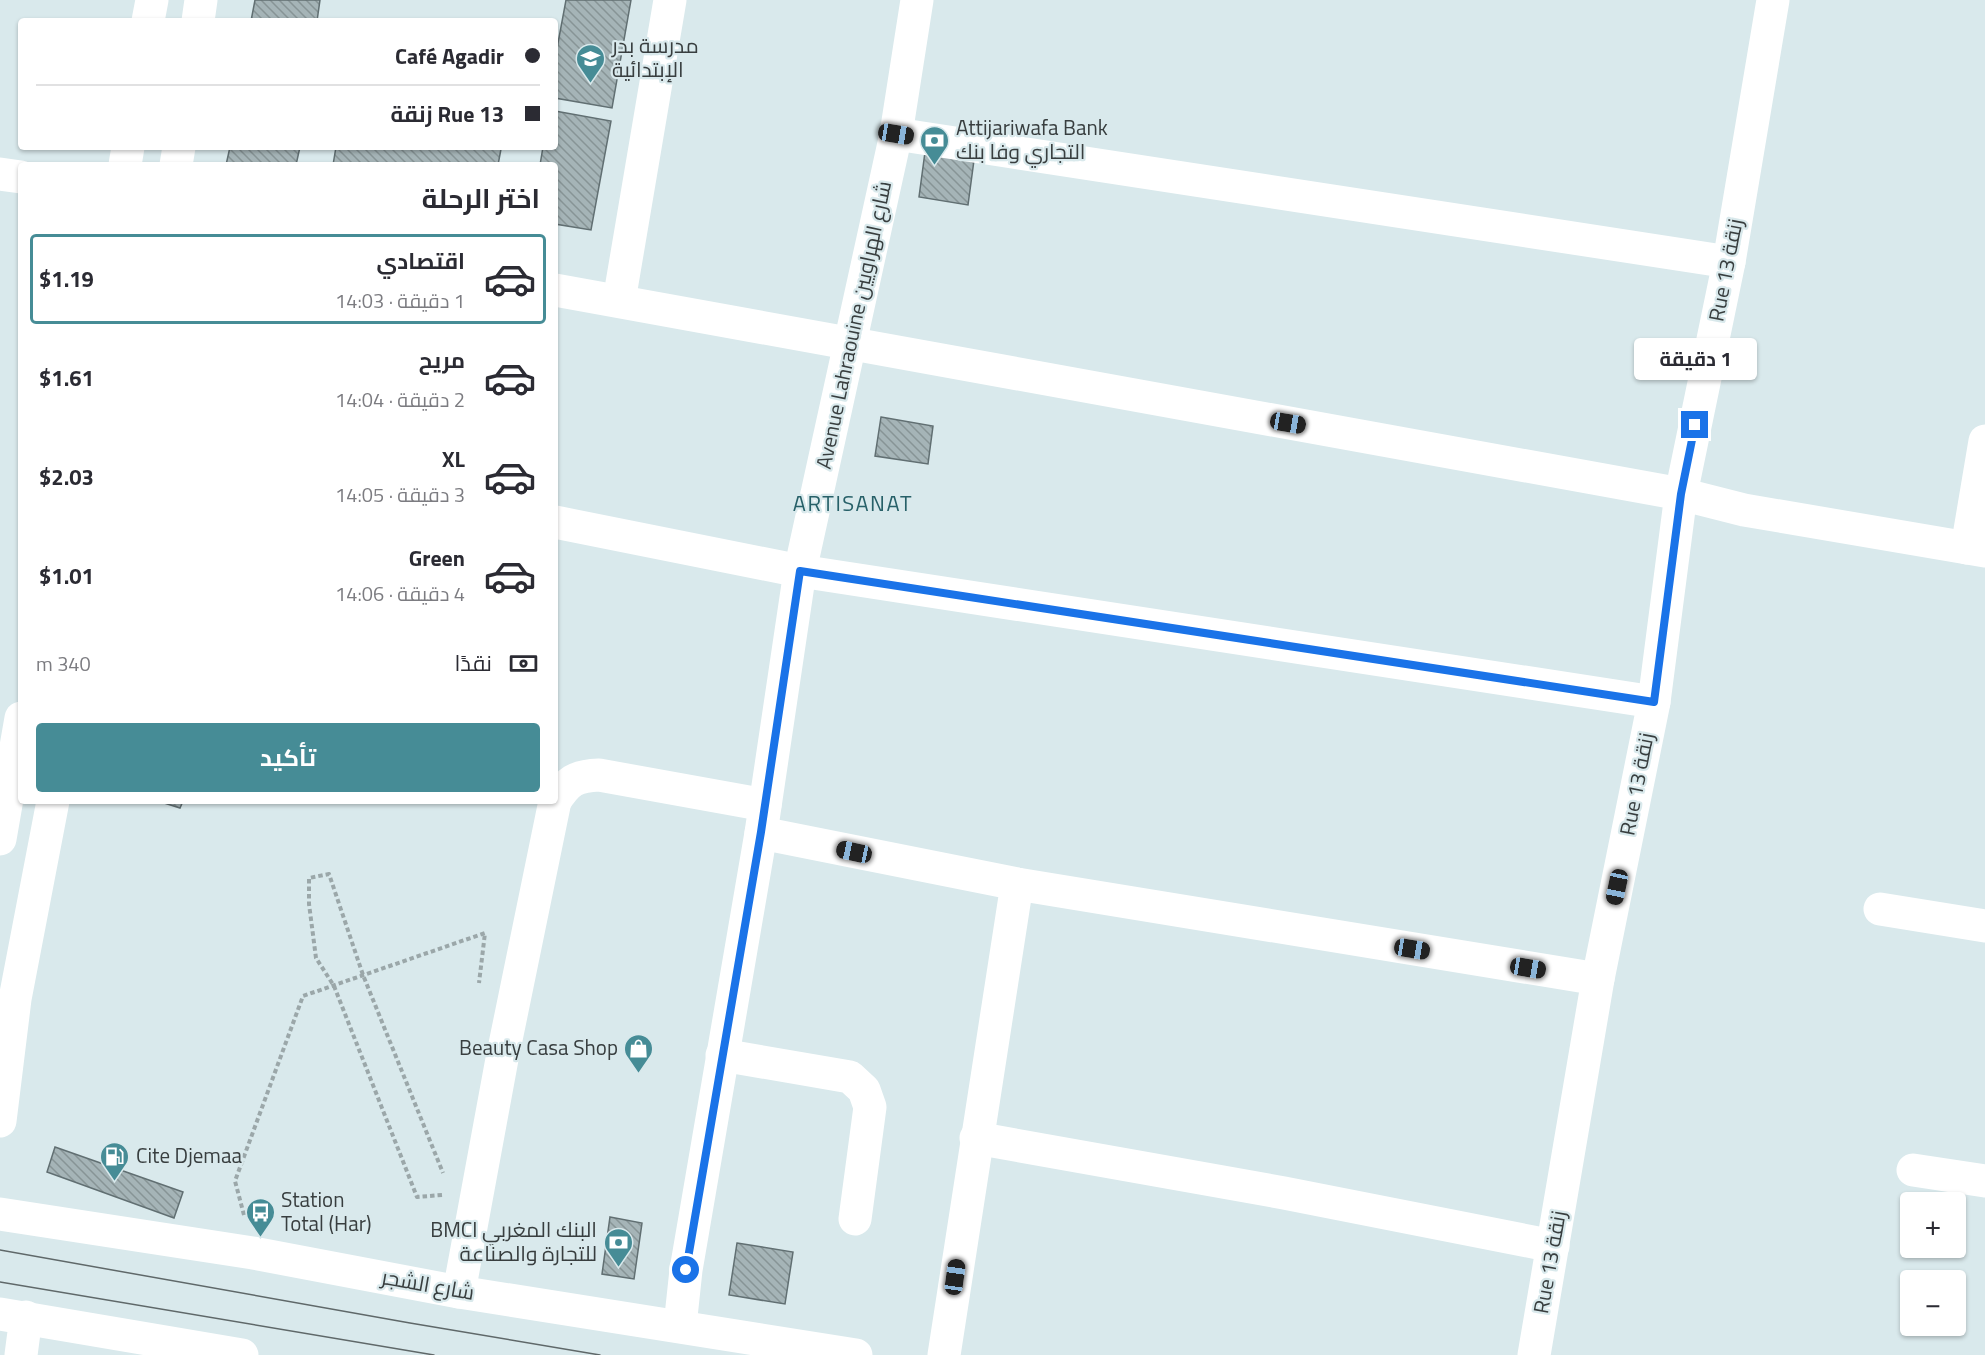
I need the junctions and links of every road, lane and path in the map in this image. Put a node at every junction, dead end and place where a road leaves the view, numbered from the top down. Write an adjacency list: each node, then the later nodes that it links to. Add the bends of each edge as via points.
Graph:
1 (152, 0): 6 (street)
2 (201, 0): 7 (street)
3 (670, 0): 13 (street)
4 (917, 0): 8 (street, Avenue Lahraouine شارع الهراويين)
5 (1773, 0): 11 (street, Rue 13 زنقة)
6 (149, 18)
7 (198, 18)
8 (896, 134): 11 (street); 14 (street, Avenue Lahraouine شارع الهراويين)
9 (0, 174): 10 (street)
10 (18, 177)
11 (1729, 262): 16 (street, Rue 13 زنقة)
12 (558, 291): 13 (street)
13 (619, 301): 14 (street)
14 (850, 343): 16 (street); 19 (street, Avenue Lahraouine شارع الهراويين)
15 (1985, 441): 18 (street)
16 (1681, 494): 18 (street, via 1744,510); 20 (street, Rue 13 زنقة)
17 (558, 523): 19 (street)
18 (1976, 550)
19 (800, 571): 20 (street); 27 (street, Avenue Lahraouine شارع الهراويين)
20 (1654, 702): 33 (street, Rue 13 زنقة)
21 (0, 705): 22 (street)
22 (18, 708)
23 (18, 735): 28 (street)
24 (558, 796): 27 (street, via 567,783 582,776 599,775)
25 (52, 804): 36 (street)
26 (554, 804): 48 (street)
27 (763, 819): 29 (street); 37 (street, Avenue Lahraouine شارع الهراويين)
28 (0, 839)
29 (1017, 884): 33 (street); 39 (street)
30 (1880, 909): 31 (street)
31 (1985, 926)
32 (363, 975): 34 (path); 34 (path, via 329,874 309,878 316,958); 35 (path, via 485,933); 42 (path)
33 (1598, 979): 47 (street, Rue 13 زنقة)
34 (334, 986): 43 (path, via 417,1197); 46 (path, via 303,996 236,1181)
35 (477, 992)
36 (8, 998): 38 (street)
37 (722, 1055): 45 (street, via 850,1077 864,1090 870,1107); 50 (street, Avenue Lahraouine شارع الهراويين)
38 (0, 1121)
39 (976, 1138): 47 (street); 54 (street)
40 (1913, 1170): 41 (street)
41 (1985, 1181)
42 (447, 1183)
43 (452, 1194)
44 (0, 1214): 48 (street, شارع الشجر, via 253,1253)
45 (855, 1220)
46 (245, 1221)
47 (1553, 1246): 55 (street, Rue 13 زنقة)
48 (459, 1292): 50 (street, شارع الشجر)
49 (13, 1316): 51 (street); 52 (street)
50 (680, 1326): 53 (street, شارع الشجر)
51 (21, 1355)
52 (242, 1355)
53 (856, 1355)
54 (944, 1355)
55 (1534, 1355)

